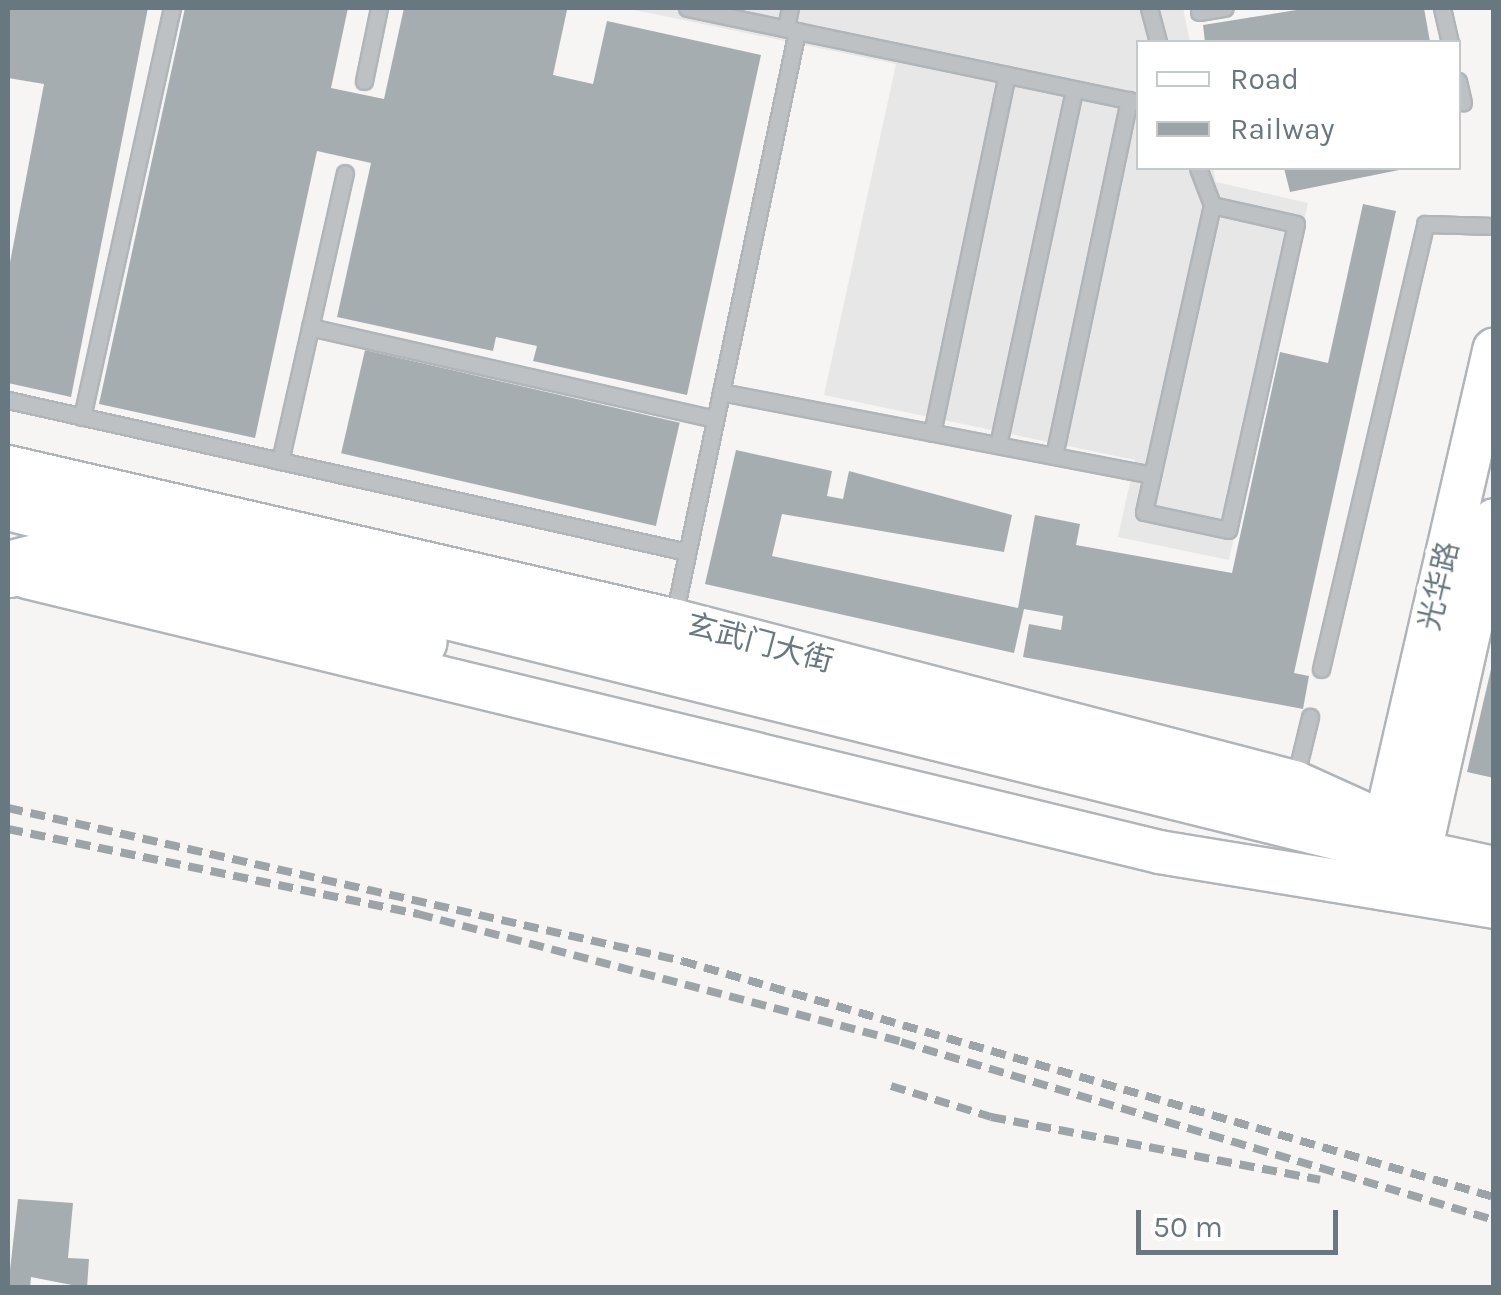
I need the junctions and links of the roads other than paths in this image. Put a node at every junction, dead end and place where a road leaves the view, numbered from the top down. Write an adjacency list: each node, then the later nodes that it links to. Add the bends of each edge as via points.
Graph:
1 (172, 8): 26 (lane)
2 (379, 8): 13 (lane)
3 (687, 8): 9 (lane)
4 (790, 8): 9 (lane)
5 (1149, 8): 10 (lane)
6 (1225, 8): 8 (lane)
7 (1442, 8): 11 (lane)
8 (1199, 12)
9 (792, 30): 12 (lane); 24 (lane)
10 (1157, 40)
11 (1450, 40)
12 (1007, 75): 14 (lane); 28 (lane)
13 (364, 81)
14 (1074, 89): 16 (lane); 29 (lane)
15 (1461, 94): 17 (lane)
16 (1134, 101): 30 (lane)
17 (1463, 102)
18 (1199, 170): 20 (lane)
19 (345, 173): 22 (lane)
20 (1212, 205): 33 (lane); 33 (lane, via 1296,224 1228,530 1144,512)
21 (1494, 226): 39 (lane, via 1424,224)
22 (310, 327): 27 (lane); 31 (lane)
23 (1494, 350): 43 (main road, 光华路)
24 (721, 392): 27 (lane); 28 (lane)
25 (8, 400): 26 (lane)
26 (82, 417): 31 (lane)
27 (715, 419): 36 (lane)
28 (932, 432): 29 (lane)
29 (998, 445): 30 (lane)
30 (1054, 456): 33 (lane)
31 (280, 461): 36 (lane)
32 (8, 467): 38 (main road, 玄武门大街)
33 (1152, 475)
34 (8, 502): 42 (highway)
35 (1494, 520): 43 (main road, 光华路)
36 (687, 552): 38 (lane)
37 (8, 571): 42 (highway, via 47,559 125,570); 43 (main road, 玄武门大街, via 1159,852)
38 (673, 620): 41 (main road, 玄武门大街)
39 (1321, 669)
40 (1310, 717): 41 (lane)
41 (1294, 782): 43 (main road, 玄武门大街)
42 (1181, 804): 43 (highway)
43 (1402, 853): 44 (main road, 玄武门大街); 45 (main road, 玄武门大街)
44 (1494, 868)
45 (1494, 906)

